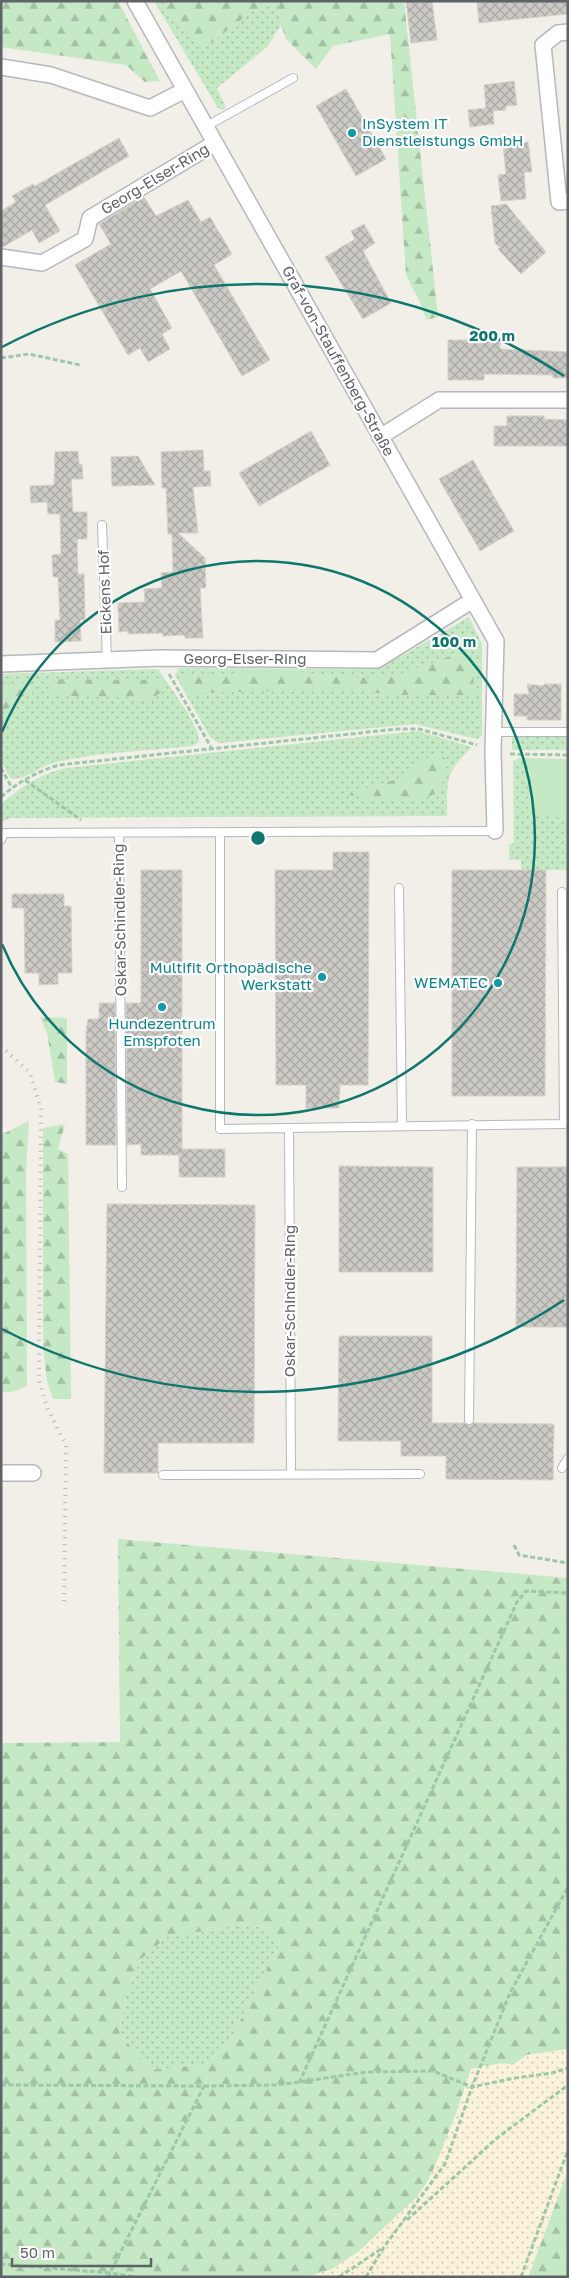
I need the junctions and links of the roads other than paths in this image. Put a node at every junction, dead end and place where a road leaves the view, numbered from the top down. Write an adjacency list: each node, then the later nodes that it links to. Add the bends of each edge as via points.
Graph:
1 (135, 1): 5 (street, Graf-von-Stauffenberg-Straße)
2 (568, 32): 8 (street, via 558,32 544,45 559,202)
3 (1, 66): 5 (street, via 51,75 150,108)
4 (293, 78): 6 (lane)
5 (185, 90): 6 (street, Graf-von-Stauffenberg-Straße)
6 (206, 127): 7 (street, Graf-von-Stauffenberg-Straße)
7 (215, 143): 9 (street, Georg-Elser-Ring, via 90,218 86,238 42,263); 11 (street, Graf-von-Stauffenberg-Straße)
8 (568, 201)
9 (1, 257)
10 (568, 400): 11 (street, via 439,400)
11 (380, 437): 13 (street, Graf-von-Stauffenberg-Straße)
12 (102, 525): 14 (lane, Eickens Hof)
13 (472, 600): 14 (street, Georg-Elser-Ring, via 377,660); 16 (street, Graf-von-Stauffenberg-Straße, via 496,641)
14 (107, 660): 15 (street, Georg-Elser-Ring)
15 (1, 664)
16 (494, 732): 17 (lane); 18 (street, Graf-von-Stauffenberg-Straße)
17 (568, 732)
18 (495, 832): 20 (lane, Oskar-Schindler-Ring)
19 (119, 833): 20 (lane, Oskar-Schindler-Ring); 21 (lane, Oskar-Schindler-Ring, via 4,833); 28 (lane, Oskar-Schindler-Ring)
20 (220, 834): 27 (lane, via 220,1129)
21 (1, 840)
22 (399, 888): 26 (lane)
23 (562, 892): 25 (lane)
24 (472, 1124): 25 (lane); 26 (lane); 29 (lane)
25 (566, 1125)
26 (402, 1126): 27 (lane)
27 (289, 1128): 34 (lane, Oskar-Schindler-Ring)
28 (122, 1187)
29 (469, 1420)
30 (568, 1458): 31 (lane)
31 (562, 1468)
32 (1, 1473): 33 (street)
33 (34, 1473)
34 (291, 1473): 35 (lane); 36 (lane)
35 (420, 1474)
36 (163, 1475)

